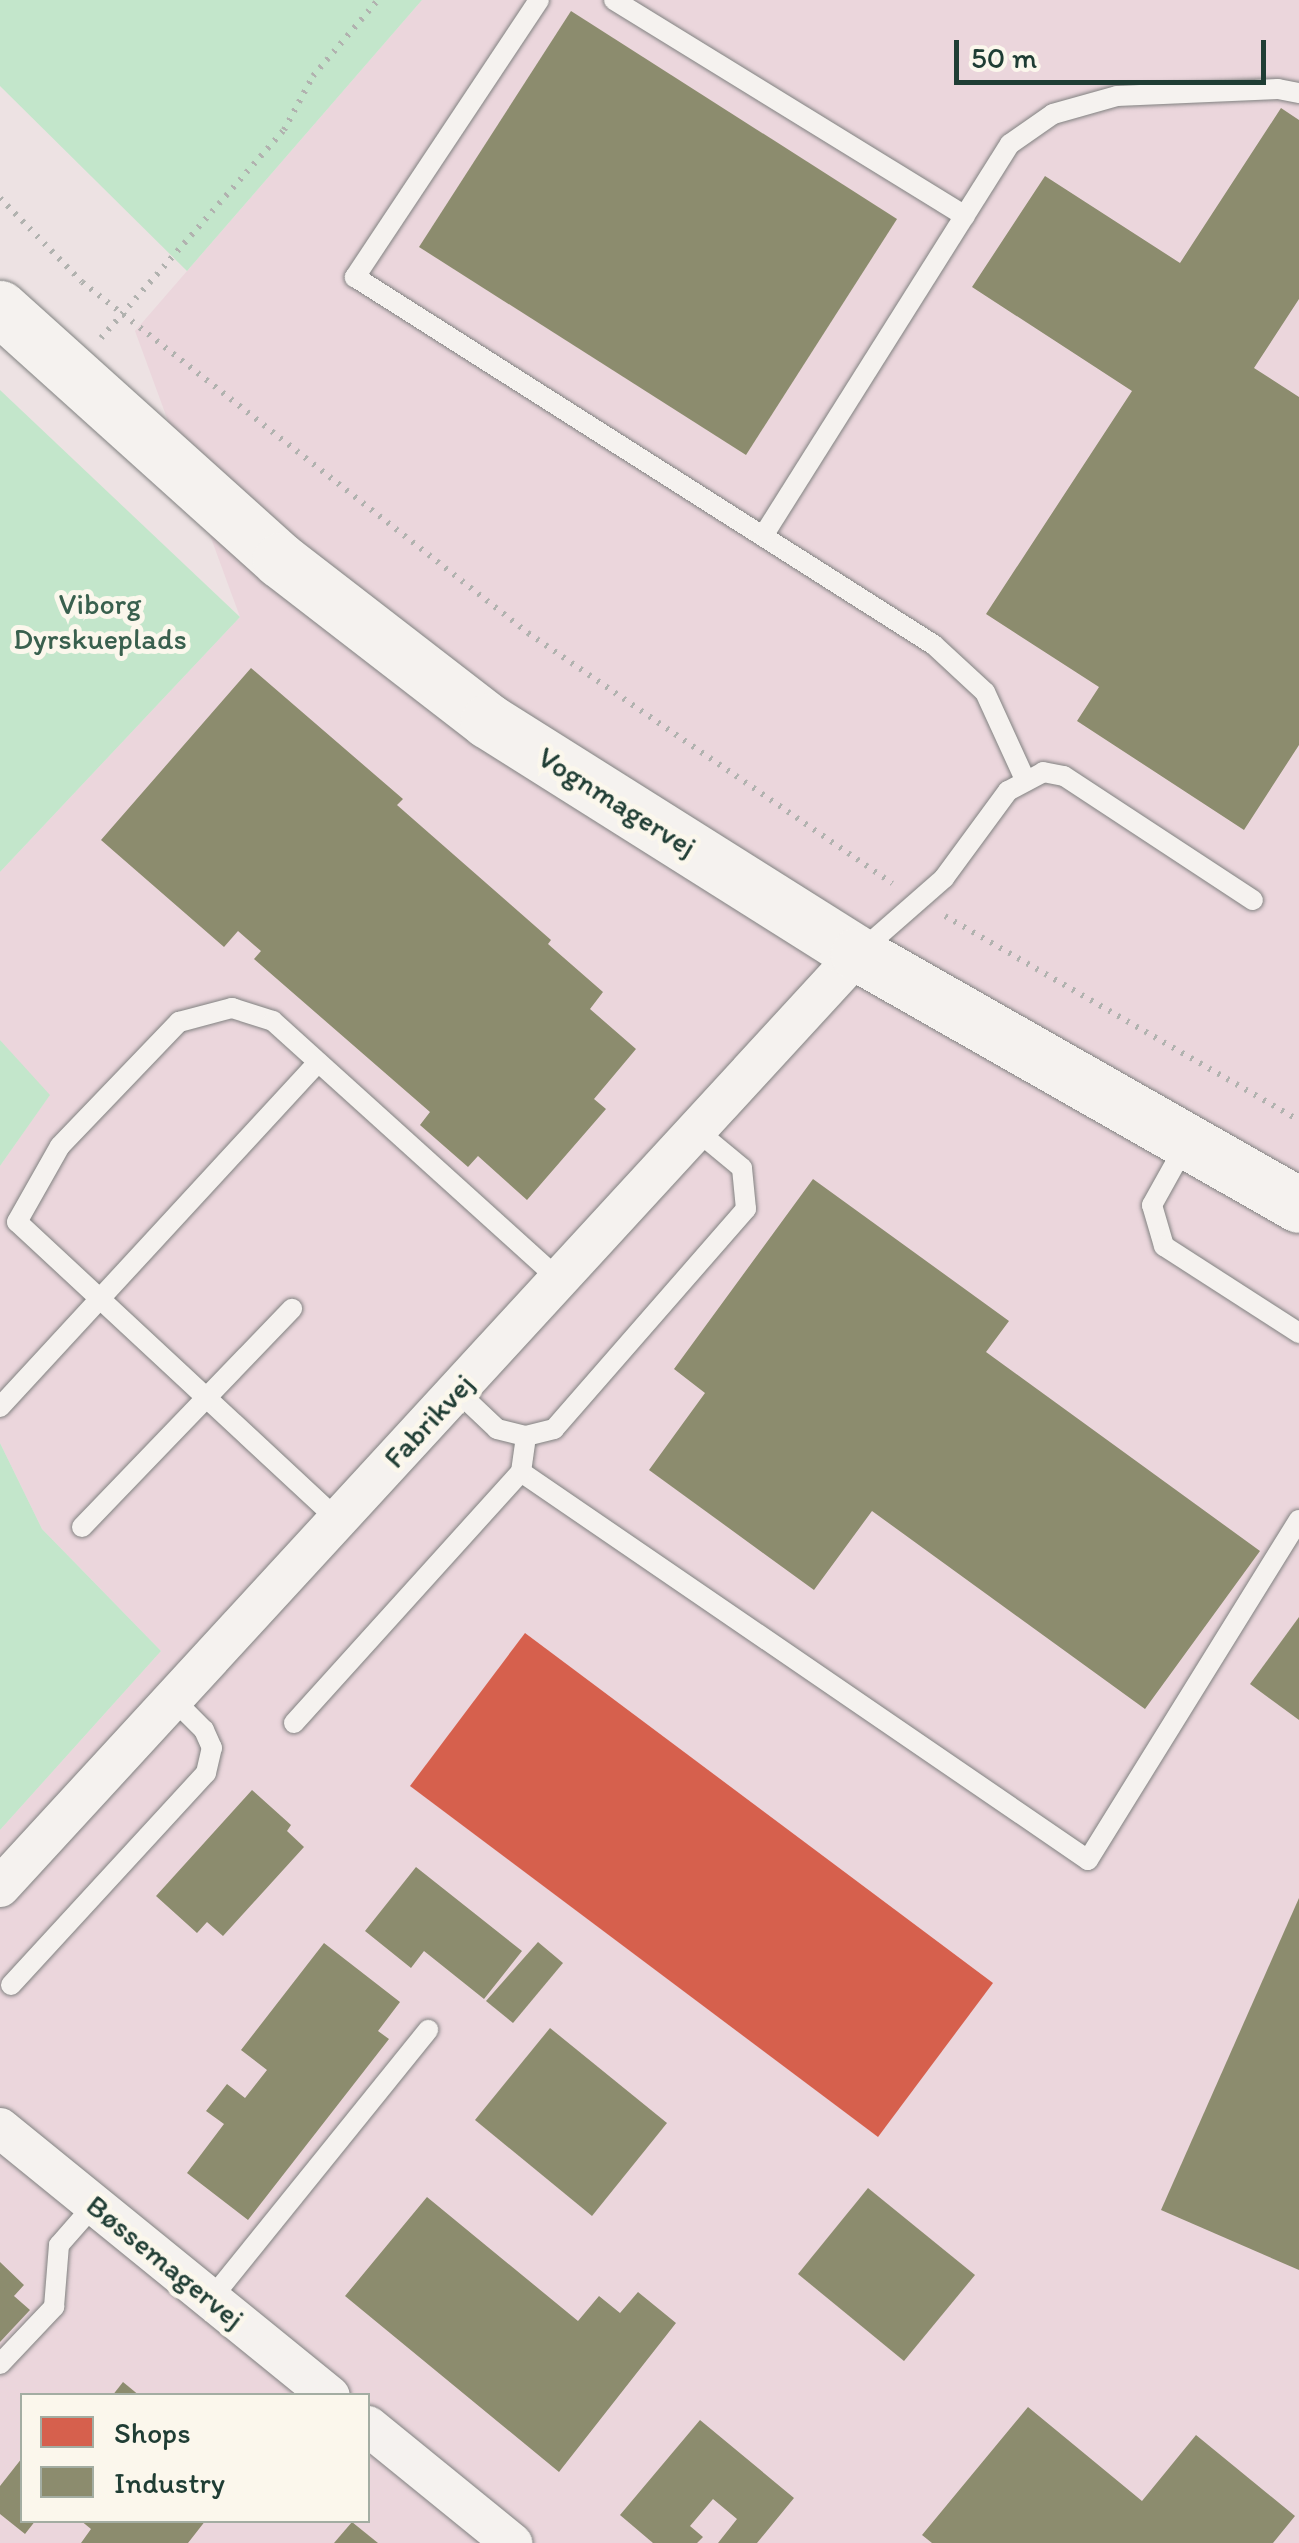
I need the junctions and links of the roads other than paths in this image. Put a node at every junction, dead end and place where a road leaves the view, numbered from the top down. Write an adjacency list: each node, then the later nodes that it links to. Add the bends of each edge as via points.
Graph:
1 (540, 0): 6 (lane, via 355,277)
2 (614, 0): 4 (lane)
3 (1299, 94): 4 (lane, via 1278,89 1117,96 1053,114 1010,144)
4 (965, 216): 6 (lane)
5 (0, 308): 9 (street, Vognmagervej, via 280,560 488,720)
6 (763, 536): 7 (lane, via 934,646 985,692)
7 (1024, 777): 8 (lane, via 1064,776); 9 (lane, via 944,878)
8 (1253, 900)
9 (858, 954): 11 (street, Fabrikvej); 12 (street, Vognmagervej)
10 (318, 1062): 14 (lane); 15 (lane); 15 (lane, via 273,1021 232,1008 179,1022 60,1146 17,1222)
11 (696, 1130): 14 (street, Fabrikvej); 21 (lane, via 742,1168 746,1210 554,1429)
12 (1186, 1144): 13 (street, Vognmagervej); 17 (lane, via 1152,1205 1164,1246)
13 (1299, 1205)
14 (559, 1279): 18 (street, Fabrikvej)
15 (100, 1299): 19 (lane); 20 (lane)
16 (292, 1310): 19 (lane)
17 (1299, 1333)
18 (456, 1390): 21 (lane, via 497,1429); 23 (street, Fabrikvej)
19 (206, 1398): 23 (lane); 25 (lane)
20 (0, 1407)
21 (526, 1436): 22 (lane)
22 (521, 1472): 24 (lane, via 1088,1860); 27 (lane)
23 (338, 1520): 26 (street, Fabrikvej)
24 (1299, 1520)
25 (82, 1526)
26 (172, 1699): 28 (street, Fabrikvej); 29 (lane, via 204,1730 212,1748 206,1773)
27 (294, 1722)
28 (0, 1887)
29 (11, 1985)
30 (428, 2030): 33 (lane)
31 (0, 2128): 32 (street, Bøssemagervej)
32 (94, 2204): 33 (street, Bøssemagervej); 34 (lane, via 59,2245 54,2307)
33 (212, 2299): 35 (street, Bøssemagervej)
34 (0, 2364)
35 (326, 2393)
36 (370, 2428): 37 (street)
37 (512, 2543)

